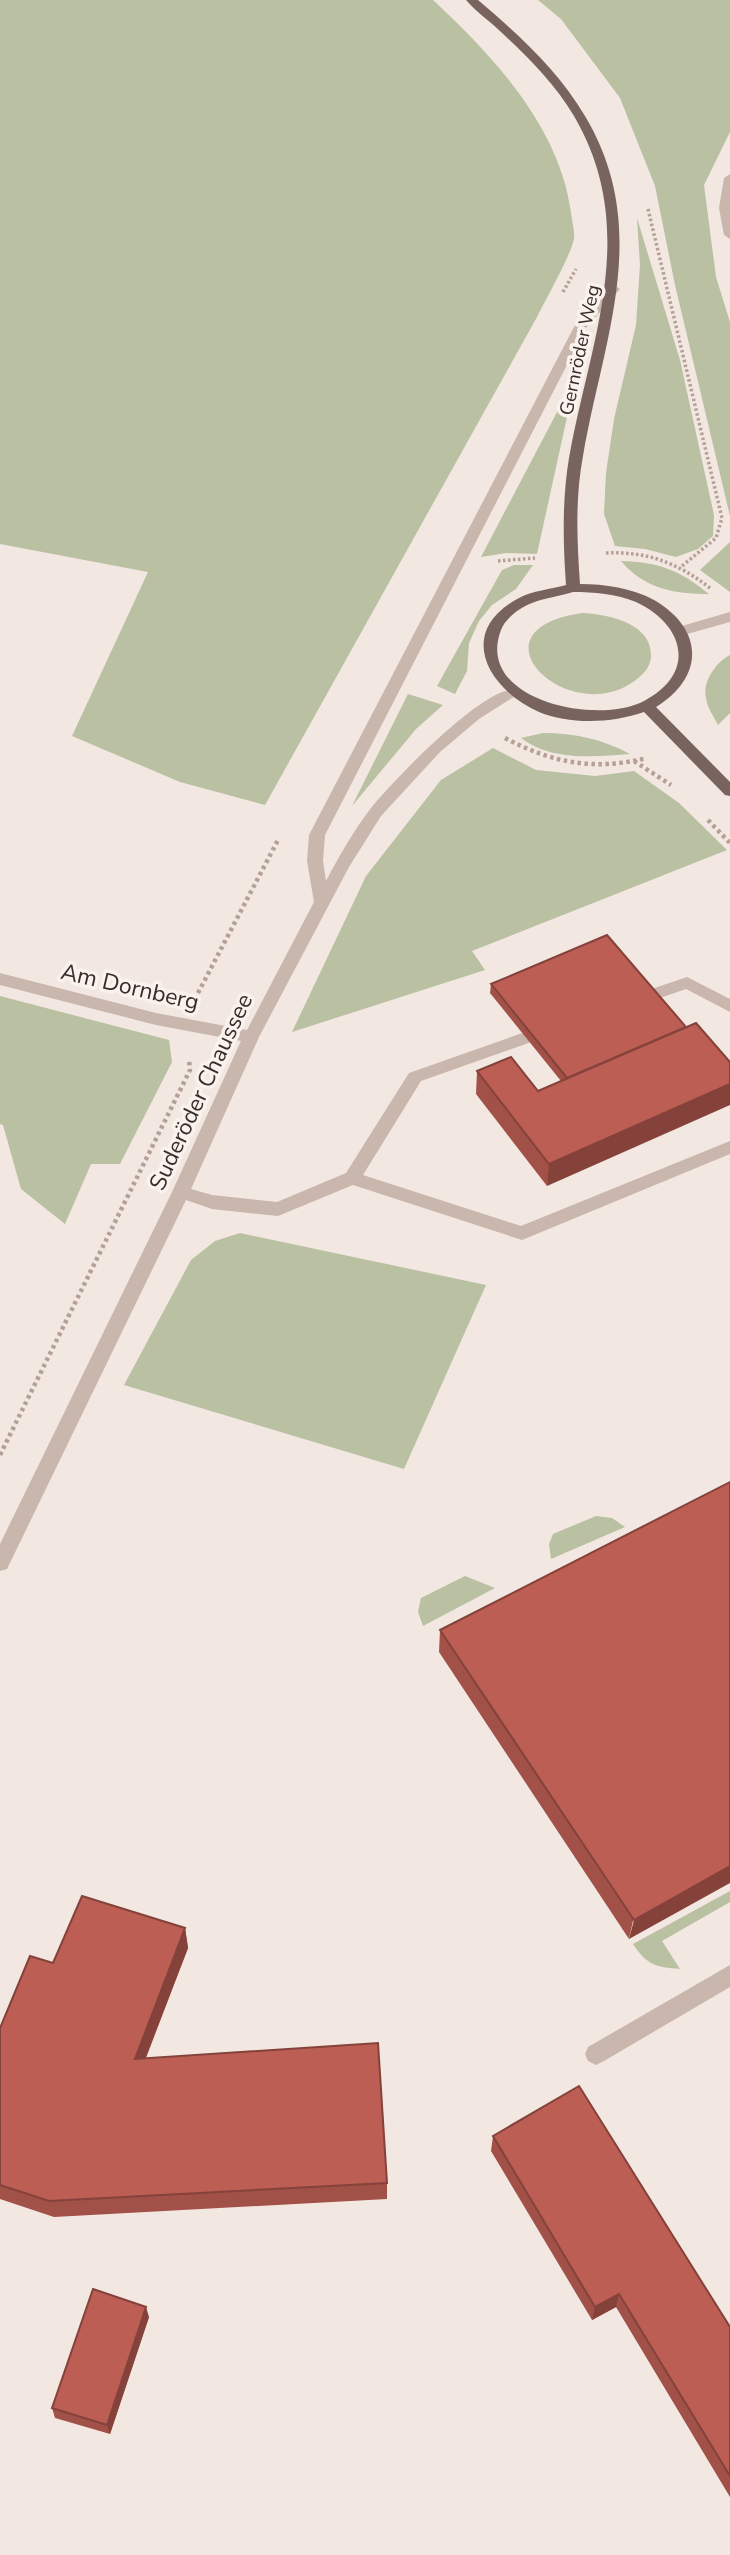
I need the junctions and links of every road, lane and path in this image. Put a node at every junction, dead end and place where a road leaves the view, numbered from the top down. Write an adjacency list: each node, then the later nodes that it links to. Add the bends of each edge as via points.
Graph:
1 (471, 0): 3 (main road, Gernröder Weg, via 526,50 574,108 594,143)
2 (730, 178): 4 (street, via 725,208)
3 (610, 192): 6 (main road, Gernröder Weg, via 615,221); 8 (path, via 645,194 717,491 722,518 716,538)
4 (730, 235)
5 (577, 266): 7 (path)
6 (614, 289): 9 (main road, Gernröder Weg, via 576,457 569,516); 18 (street, via 580,327 317,835 315,862)
7 (560, 299)
8 (682, 566)
9 (573, 588): 11 (main road, via 609,590 642,600); 12 (main road, via 519,603 493,630 491,662)
10 (730, 617): 11 (street)
11 (680, 631): 13 (main road, via 687,653 685,669 672,690)
12 (513, 693): 13 (main road, via 571,715 606,716); 18 (street, Suderöder Chaussee, via 474,716 427,757 376,812)
13 (647, 706): 16 (main road)
14 (498, 733): 15 (path, via 559,763 620,765)
15 (641, 759)
16 (730, 791)
17 (281, 833): 22 (path, via 191,1007)
18 (322, 902): 24 (street, Suderöder Chaussee)
19 (0, 979): 22 (street, Am Dornberg)
20 (624, 1004): 21 (street, via 687,983)
21 (730, 1006)
22 (187, 1024): 24 (street, Am Dornberg); 28 (path, via 190,1070)
23 (562, 1025): 26 (street, via 415,1077)
24 (251, 1037): 27 (street, Suderöder Chaussee)
25 (730, 1147): 26 (street, via 522,1233)
26 (352, 1178): 27 (street, via 278,1209 212,1202)
27 (181, 1192): 29 (street, Suderöder Chaussee)
28 (0, 1455)
29 (0, 1563)
30 (730, 1975): 31 (street)
31 (596, 2054)

